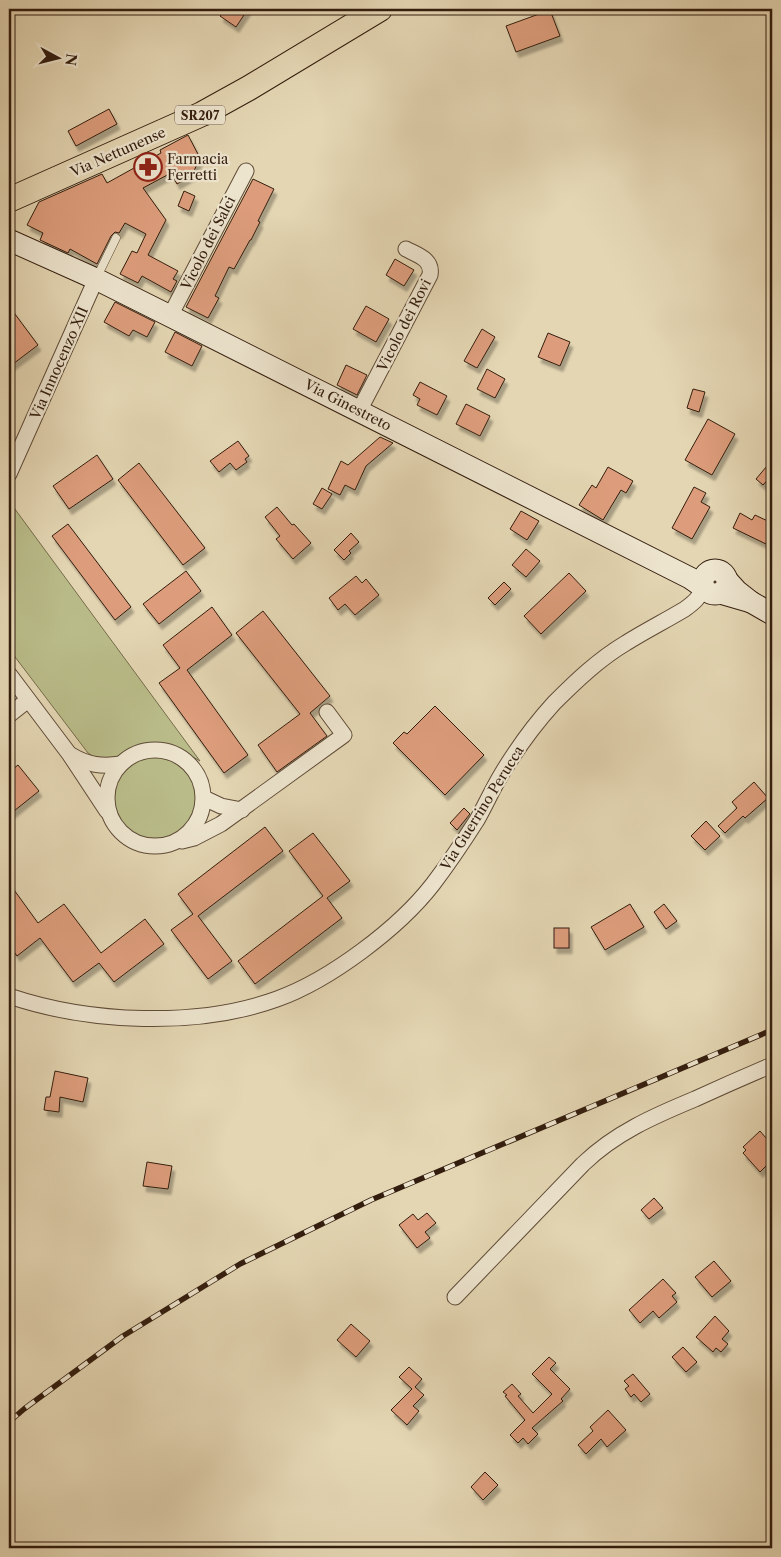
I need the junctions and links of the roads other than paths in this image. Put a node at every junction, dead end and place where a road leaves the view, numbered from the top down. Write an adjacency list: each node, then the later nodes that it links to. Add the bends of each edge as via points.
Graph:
1 (380, 9): 3 (main road, Via Nettunense / SR207, via 202,114)
2 (246, 171): 8 (street, Vicolo dei Salci)
3 (9, 200)
4 (116, 238): 7 (lane)
5 (9, 240): 7 (street, Via Ginestreto)
6 (406, 249): 9 (street, Vicolo dei Rovi, via 428,262 430,275)
7 (96, 279): 8 (street, Via Ginestreto); 10 (street, Via Innocenzo XII)
8 (170, 316): 9 (street, Via Ginestreto)
9 (360, 411): 11 (street, Via Ginestreto, via 684,575)
10 (9, 474)
11 (715, 585): 12 (street, Via Ginestreto); 23 (street, Via Guerrino Perucca, via 705,602 685,609 625,643 589,669 544,716 519,748 463,842 421,898 372,943 325,975 262,1004 181,1017 87,1015)
12 (772, 614)
13 (9, 674): 14 (street)
14 (28, 700): 16 (street); 17 (street)
15 (327, 712): 20 (street, via 344,735)
16 (9, 715)
17 (70, 755): 18 (street, via 85,763 102,766); 21 (street)
18 (121, 764): 19 (street, via 147,750 177,755 197,774); 21 (street, via 108,788)
19 (204, 798): 20 (street, via 221,806); 22 (street, via 196,825)
20 (242, 810): 22 (street, via 202,834)
21 (110, 815): 22 (street, via 117,828 141,845 156,847)
22 (174, 843)
23 (9, 996)
24 (772, 1065): 25 (street, via 654,1116 603,1146)
25 (455, 1297)

